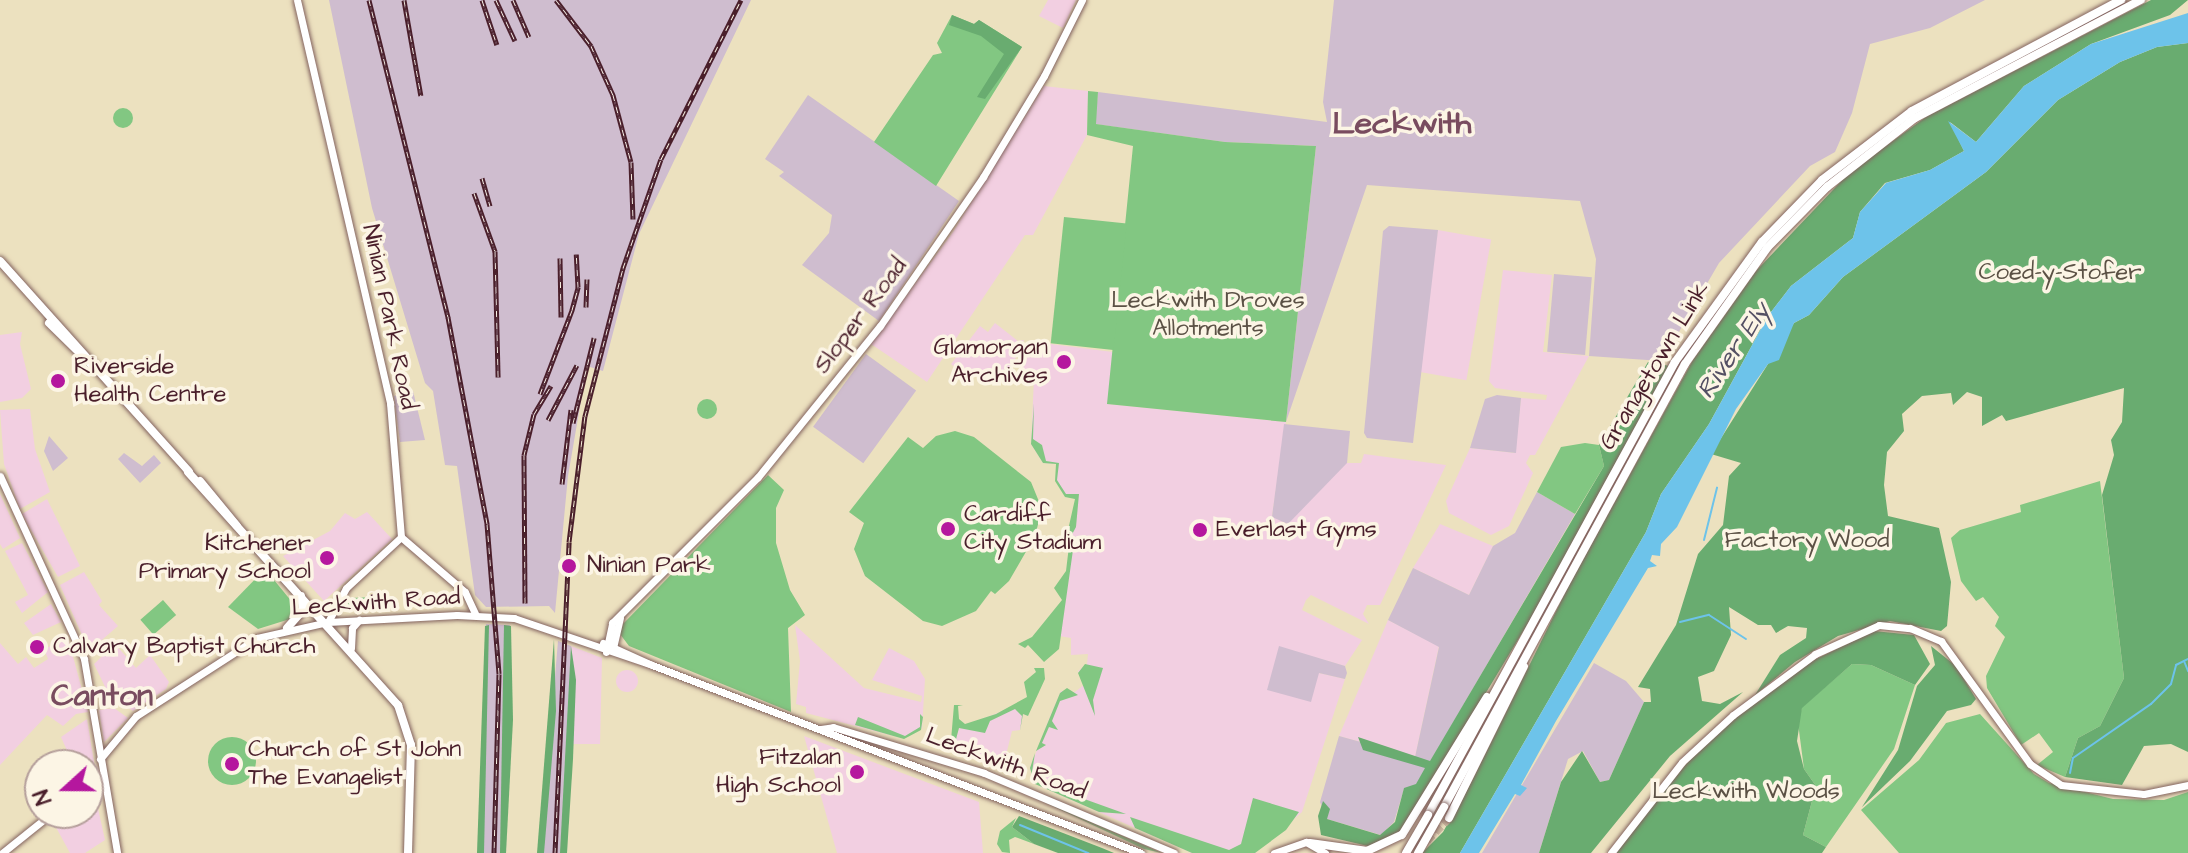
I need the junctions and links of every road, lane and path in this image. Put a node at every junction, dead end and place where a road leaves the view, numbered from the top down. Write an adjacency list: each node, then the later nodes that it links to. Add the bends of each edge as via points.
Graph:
1 (297, 0): 9 (main road, Ninian Park Road, via 390,403)
2 (1082, 0): 17 (main road, Sloper Road, via 983,177 872,337 758,477 609,628)
3 (2121, 0): 18 (main road, Grangetown Link, via 1912,111 1832,172 1762,242 1675,362)
4 (2141, 0): 15 (main road, Grangetown Link, via 1928,110 1874,148 1800,213 1710,324)
5 (0, 261): 7 (main road)
6 (0, 268): 7 (main road)
7 (96, 369): 10 (main road)
8 (0, 476): 20 (main road, via 82,653)
9 (401, 537): 11 (main road, via 465,592); 13 (main road, via 346,588)
10 (299, 592): 13 (main road); 14 (main road, via 303,610)
11 (476, 616): 12 (main road, Leckwith Road); 17 (main road, Leckwith Road, via 514,618)
12 (359, 620): 13 (main road, Leckwith Road); 16 (main road, via 351,631)
13 (328, 622): 14 (main road, Leckwith Road); 16 (main road)
14 (287, 628): 21 (main road, Leckwith Road, via 236,649 154,703)
15 (1531, 646): 24 (main road, via 1518,684); 35 (main road, Grangetown Link, bridge)
16 (351, 648): 29 (main road, via 407,724)
17 (607, 648): 19 (main road, Leckwith Road)
18 (1504, 674): 26 (main road, via 1402,835 1367,851); 34 (main road, Grangetown Link, bridge)
19 (821, 729): 30 (main road, Leckwith Road, via 829,737 945,775); 31 (main road, Leckwith Road, via 833,727 984,773)
20 (98, 749)
21 (104, 754)
22 (2188, 785): 36 (main road, via 2144,794 2061,785 2030,764 1941,641 1910,628 1879,625 1805,660 1733,715 1682,762)
23 (104, 797): 28 (main road)
24 (1449, 818)
25 (32, 829): 27 (main road)
26 (1310, 843): 32 (main road, via 1290,844); 33 (main road)
27 (2, 853)
28 (117, 853)
29 (408, 853)
30 (1141, 853)
31 (1174, 853)
32 (1274, 853)
33 (1325, 853)
34 (1406, 853)
35 (1418, 853)
36 (1611, 853)

